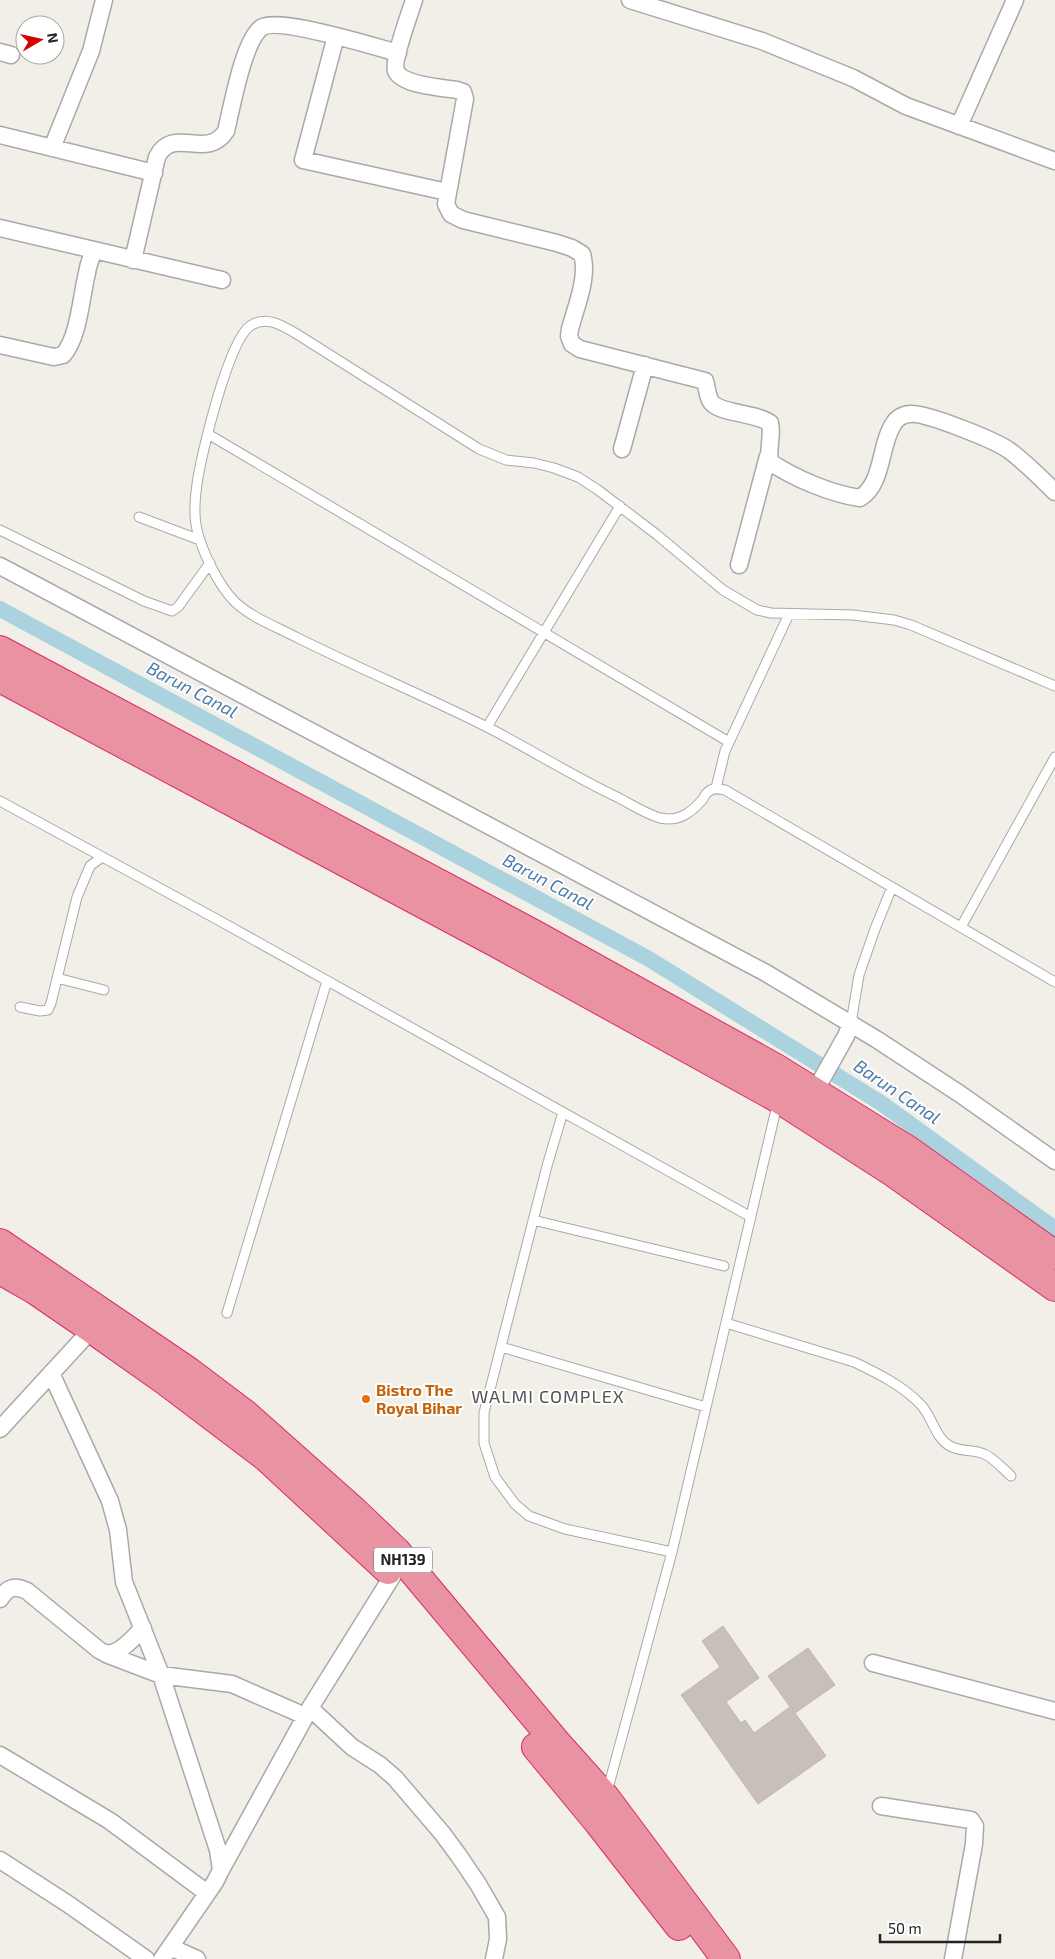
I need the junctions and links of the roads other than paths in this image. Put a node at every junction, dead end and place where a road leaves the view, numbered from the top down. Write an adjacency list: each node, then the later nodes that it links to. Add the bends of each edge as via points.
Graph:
1 (104, 0): 9 (street, via 91,51)
2 (414, 0): 6 (street)
3 (630, 0): 7 (street, via 762,41 853,78 906,106)
4 (1015, 0): 7 (street)
5 (336, 36): 6 (street); 11 (street, via 280,24 261,27 246,52 221,140 212,144 170,143 157,157); 12 (street, via 303,160)
6 (398, 53): 12 (street, via 395,64 401,77 463,92 465,107)
7 (959, 126): 10 (street)
8 (0, 135): 9 (street)
9 (52, 148): 11 (street)
10 (1055, 161)
11 (154, 172): 15 (street)
12 (447, 192): 18 (street, via 446,204 451,214 463,220 557,243 582,254 584,272 570,329 572,344 580,349)
13 (0, 228): 14 (street)
14 (94, 250): 15 (street); 17 (street, via 74,334 64,356 54,357)
15 (133, 260): 16 (street)
16 (222, 280)
17 (0, 345)
18 (645, 365): 20 (street); 21 (street, via 705,381 710,400 722,410 763,417 770,423)
19 (208, 434): 23 (lane, via 224,376 243,333 251,325 270,321 300,336 479,449 506,460 568,472); 26 (lane, via 197,485 196,524); 31 (lane)
20 (622, 449)
21 (768, 456): 22 (street, via 770,462 793,475 860,498 872,485 895,421 910,413 951,425 1009,450); 28 (street)
22 (1055, 492)
23 (620, 506): 30 (lane, via 734,597 756,610); 31 (lane)
24 (139, 517): 26 (lane)
25 (0, 530): 27 (lane, via 144,601 172,611)
26 (200, 540): 27 (lane)
27 (210, 563): 35 (lane, via 224,589 249,612)
28 (739, 565)
29 (0, 566): 48 (street, via 766,973)
30 (789, 614): 34 (lane, via 853,614 894,620); 36 (lane)
31 (542, 633): 35 (lane); 36 (lane)
32 (0, 650): 49 (highway)
33 (0, 678): 50 (highway, via 500,945)
34 (1055, 686)
35 (487, 727): 38 (lane, via 658,817 682,818)
36 (729, 742): 38 (lane)
37 (1055, 758): 42 (lane)
38 (716, 788): 41 (lane, via 725,790)
39 (0, 801): 40 (lane)
40 (102, 857): 43 (lane, via 90,866 77,897); 44 (lane)
41 (892, 887): 42 (lane); 48 (lane, via 861,968)
42 (961, 927): 45 (lane)
43 (57, 978): 46 (lane); 47 (lane, via 48,1010)
44 (327, 981): 51 (lane); 60 (lane)
45 (1055, 982)
46 (104, 990)
47 (20, 1006)
48 (848, 1029): 49 (street); 52 (street, via 960,1094)
49 (818, 1084): 56 (highway)
50 (779, 1099): 53 (lane); 59 (highway, via 894,1173)
51 (563, 1112): 53 (lane); 54 (lane)
52 (1055, 1161)
53 (751, 1217): 61 (lane)
54 (533, 1220): 57 (lane); 63 (lane)
55 (0, 1243): 79 (highway, NH139, via 195,1376 245,1414 348,1505 396,1551 555,1741)
56 (1055, 1255)
57 (724, 1266)
58 (0, 1270): 62 (highway, NH139)
59 (1055, 1287)
60 (226, 1313)
61 (726, 1323): 65 (lane); 67 (lane, via 854,1362 890,1380 921,1405 950,1446 984,1454)
62 (92, 1329): 64 (street); 69 (highway, NH139, via 266,1457)
63 (501, 1347): 65 (lane); 68 (lane, via 484,1413 484,1443 504,1492 529,1516 545,1522)
64 (51, 1373): 66 (street); 71 (street, via 110,1501 118,1530 124,1582)
65 (706, 1407): 68 (lane)
66 (0, 1429)
67 (1011, 1476)
68 (672, 1552): 79 (lane)
69 (393, 1575): 76 (street); 79 (highway, NH139)
70 (0, 1599): 72 (street, via 12,1586 28,1591)
71 (143, 1628): 72 (street, via 121,1648); 74 (street)
72 (106, 1654): 74 (street)
73 (873, 1663): 75 (street)
74 (160, 1675): 76 (street, via 232,1684); 81 (street, via 218,1850)
75 (1055, 1711)
76 (308, 1712): 81 (street); 87 (street, via 380,1765 442,1833 497,1917 498,1939)
77 (0, 1755): 82 (street, via 110,1821)
78 (881, 1806): 90 (street, via 971,1820 975,1826)
79 (601, 1810): 88 (highway, NH139); 89 (highway, NH139)
80 (0, 1860): 84 (street)
81 (221, 1870): 82 (street)
82 (207, 1893): 83 (street)
83 (166, 1953): 85 (street)
84 (146, 1959)
85 (197, 1959)
86 (489, 1959): 87 (street)
87 (494, 1959)
88 (705, 1959)
89 (726, 1959)
90 (953, 1959)

